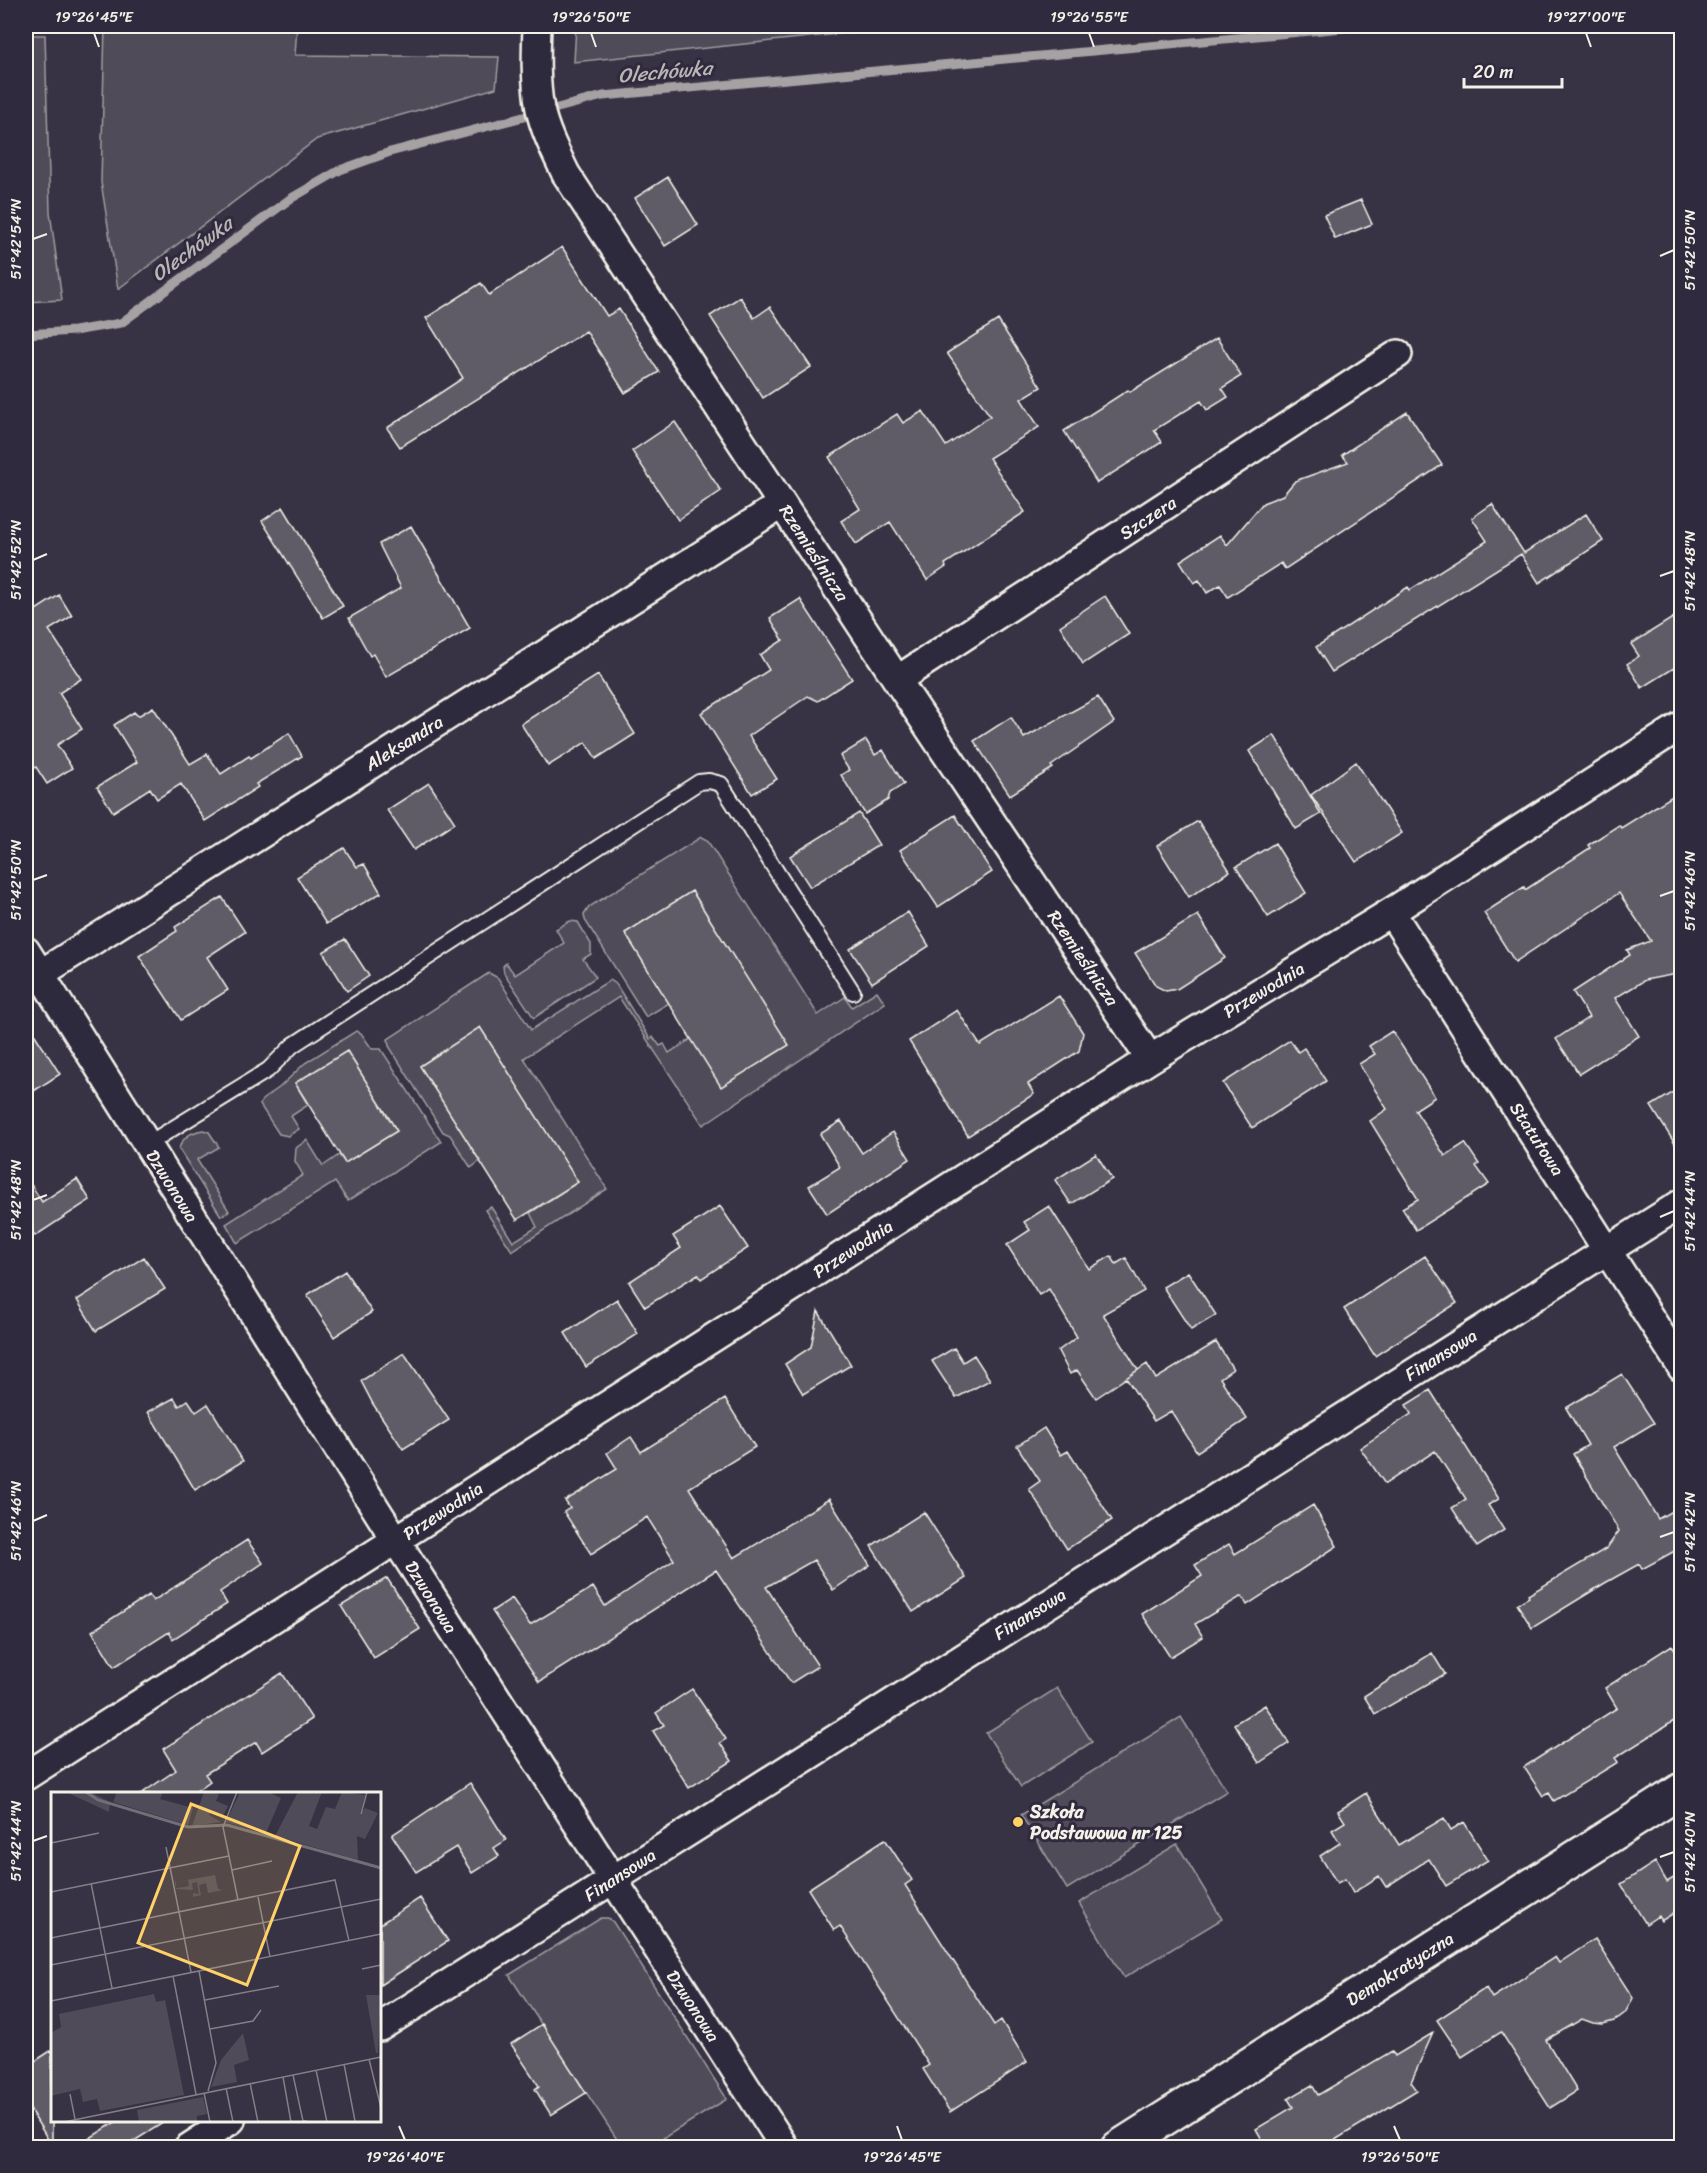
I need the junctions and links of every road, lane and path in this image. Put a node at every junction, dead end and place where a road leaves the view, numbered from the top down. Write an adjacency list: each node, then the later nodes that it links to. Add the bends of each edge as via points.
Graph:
1 (537, 26): 3 (street, Rzemieślnicza, via 540,111 566,174)
2 (1398, 354): 4 (street, Szczera)
3 (782, 504): 4 (street, Rzemieślnicza); 8 (street, Aleksandra)
4 (897, 680): 10 (street, Rzemieślnicza)
5 (1682, 725): 6 (street, Przewodnia)
6 (1391, 912): 10 (street, Przewodnia); 13 (street, Statutowa)
7 (26, 951): 8 (street, Dzwonowa)
8 (33, 979): 11 (street, Dzwonowa)
9 (853, 992): 11 (lane, via 722,784 699,782 293,1045 268,1070)
10 (1150, 1059): 15 (street, Przewodnia)
11 (146, 1145): 15 (street, Dzwonowa)
12 (1682, 1203): 13 (street, Finansowa)
13 (1608, 1250): 14 (street, Statutowa); 18 (street, Finansowa)
14 (1682, 1368)
15 (396, 1541): 16 (street, Przewodnia); 18 (street, Dzwonowa)
16 (26, 1776)
17 (1682, 1790): 23 (street, Demokratyczna)
18 (612, 1881): 19 (street, Finansowa); 22 (street, Dzwonowa)
19 (381, 2026)
20 (229, 2122): 21 (street)
21 (188, 2148)
22 (784, 2148)
23 (1118, 2148)

